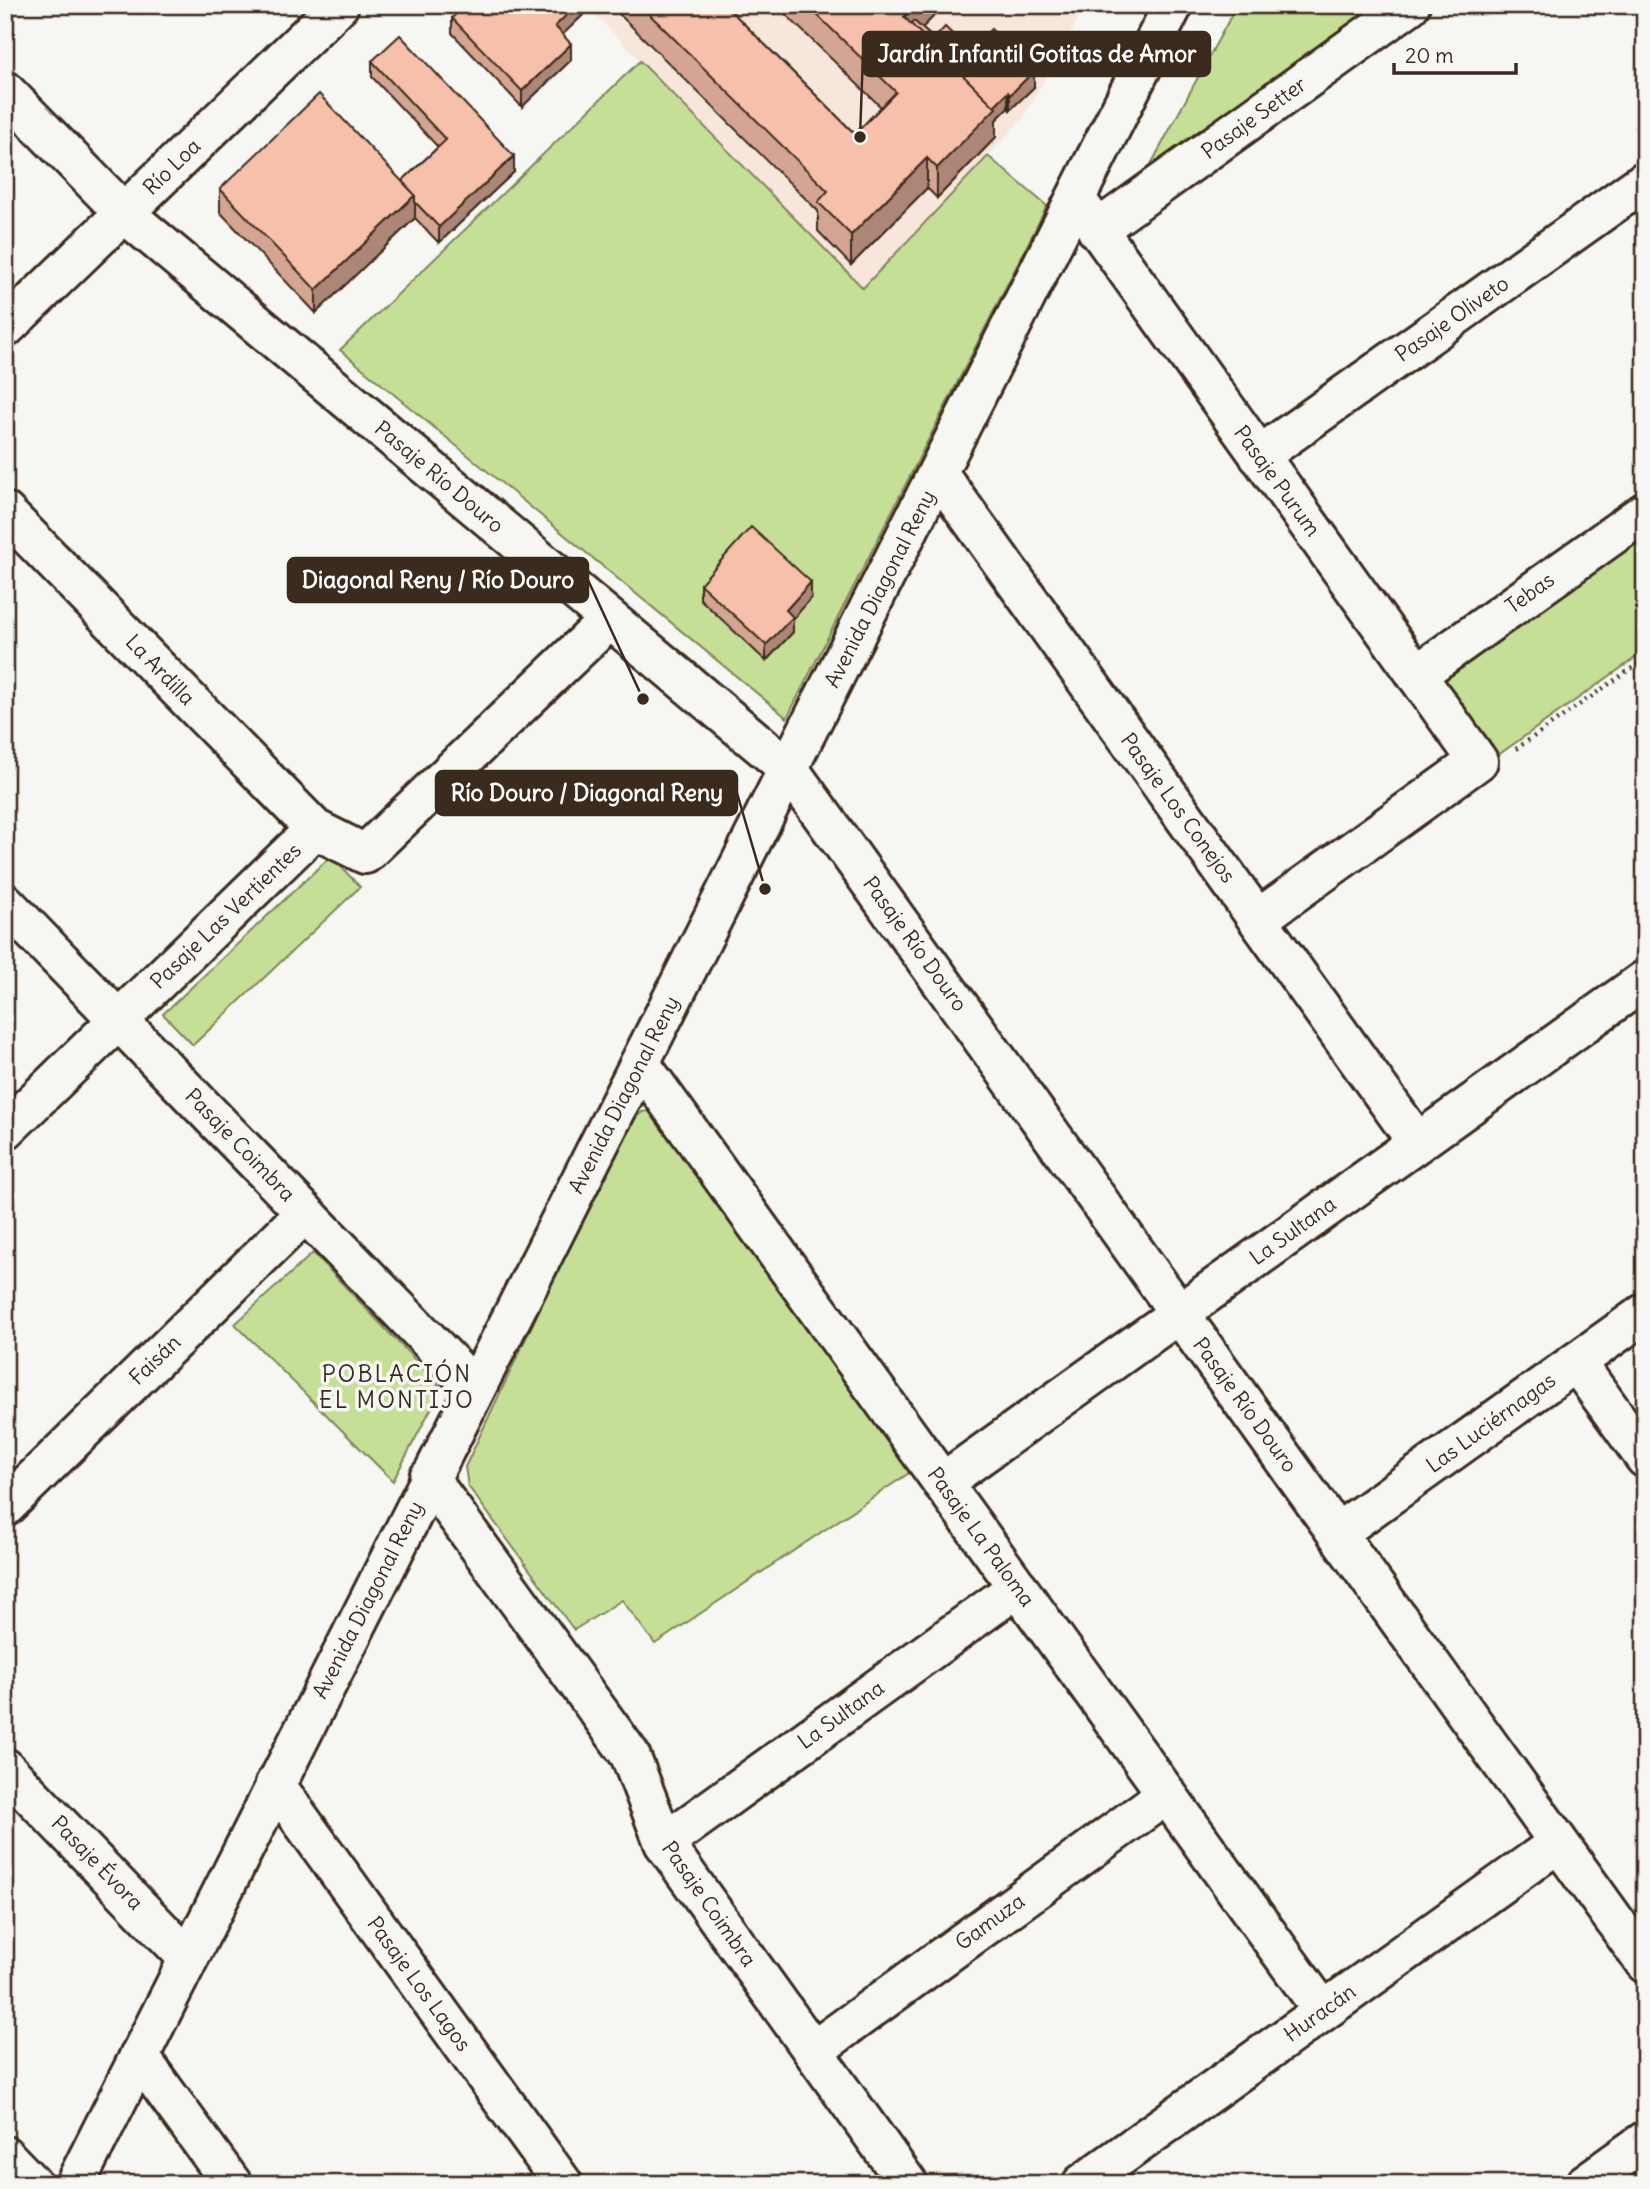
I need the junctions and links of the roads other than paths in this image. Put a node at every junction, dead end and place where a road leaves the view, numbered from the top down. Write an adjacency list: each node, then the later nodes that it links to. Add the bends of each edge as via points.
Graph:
1 (1173, 5): 7 (street, Avenida Diagonal Reny)
2 (1410, 5): 7 (street, Pasaje Setter)
3 (336, 6): 6 (street, Río Loa)
4 (5, 90): 6 (street, Pasaje Río Douro)
5 (1645, 181): 9 (street, Pasaje Oliveto)
6 (124, 213): 8 (street, Río Loa); 13 (street, Pasaje Río Douro)
7 (1087, 215): 9 (street, Pasaje Purum); 10 (street, Avenida Diagonal Reny)
8 (5, 328)
9 (1259, 456): 14 (street, Pasaje Purum)
10 (938, 473): 15 (street, Avenida Diagonal Reny); 18 (street, Pasaje Los Conejos)
11 (5, 512): 16 (street, La Ardilla)
12 (1645, 512): 14 (street, Tebas)
13 (609, 620): 15 (street, Pasaje Río Douro); 16 (street, Pasaje Las Vertientes, via 365,854)
14 (1416, 675): 18 (street, Pasaje Purum, via 1478,761)
15 (789, 769): 21 (street, Avenida Diagonal Reny); 25 (street, Pasaje Río Douro)
16 (315, 829): 20 (street, Pasaje Las Vertientes)
17 (5, 903): 20 (street, Pasaje Coimbra)
18 (1258, 919): 23 (street, Pasaje Los Conejos)
19 (1645, 980): 23 (street, La Sultana)
20 (119, 1020): 22 (street, Pasaje Las Vertientes); 24 (street, Pasaje Coimbra)
21 (640, 1063): 28 (street, Avenida Diagonal Reny); 31 (street, Pasaje La Paloma)
22 (5, 1130)
23 (1418, 1142): 25 (street, La Sultana)
24 (305, 1213): 28 (street, Pasaje Coimbra); 32 (street, Faisán)
25 (1179, 1313): 31 (street, La Sultana); 33 (street, Pasaje Río Douro)
26 (1645, 1313): 27 (street, Las Luciérnagas)
27 (1576, 1362): 29 (street); 33 (street, Las Luciérnagas)
28 (475, 1388): 30 (street, Avenida Diagonal Reny)
29 (1645, 1458)
30 (429, 1478): 36 (street, Avenida Diagonal Reny); 38 (street, Pasaje Coimbra, via 630,1755)
31 (942, 1483): 34 (street, Pasaje La Paloma)
32 (5, 1507)
33 (1337, 1533): 39 (street, Pasaje Río Douro)
34 (1018, 1587): 37 (street, Pasaje La Paloma); 38 (street, La Sultana)
35 (5, 1768): 40 (street, Pasaje Évora)
36 (275, 1784): 40 (street, Avenida Diagonal Reny); 50 (street, Pasaje Los Lagos)
37 (1167, 1794): 42 (street, Pasaje La Paloma); 43 (street, Gamuza)
38 (664, 1843): 43 (street, Pasaje Coimbra)
39 (1558, 1843): 41 (street, Pasaje Río Douro); 42 (street, Huracán)
40 (188, 1958): 44 (street, Avenida Diagonal Reny)
41 (1645, 1964)
42 (1323, 2011): 52 (street, Huracán)
43 (813, 2051): 51 (street, Pasaje Coimbra)
44 (139, 2056): 48 (street, Avenida Diagonal Reny); 49 (street)
45 (1645, 2141): 53 (street)
46 (5, 2156): 47 (street)
47 (32, 2184)
48 (75, 2184)
49 (232, 2184)
50 (563, 2184)
51 (908, 2184)
52 (1082, 2184)
53 (1585, 2184)

